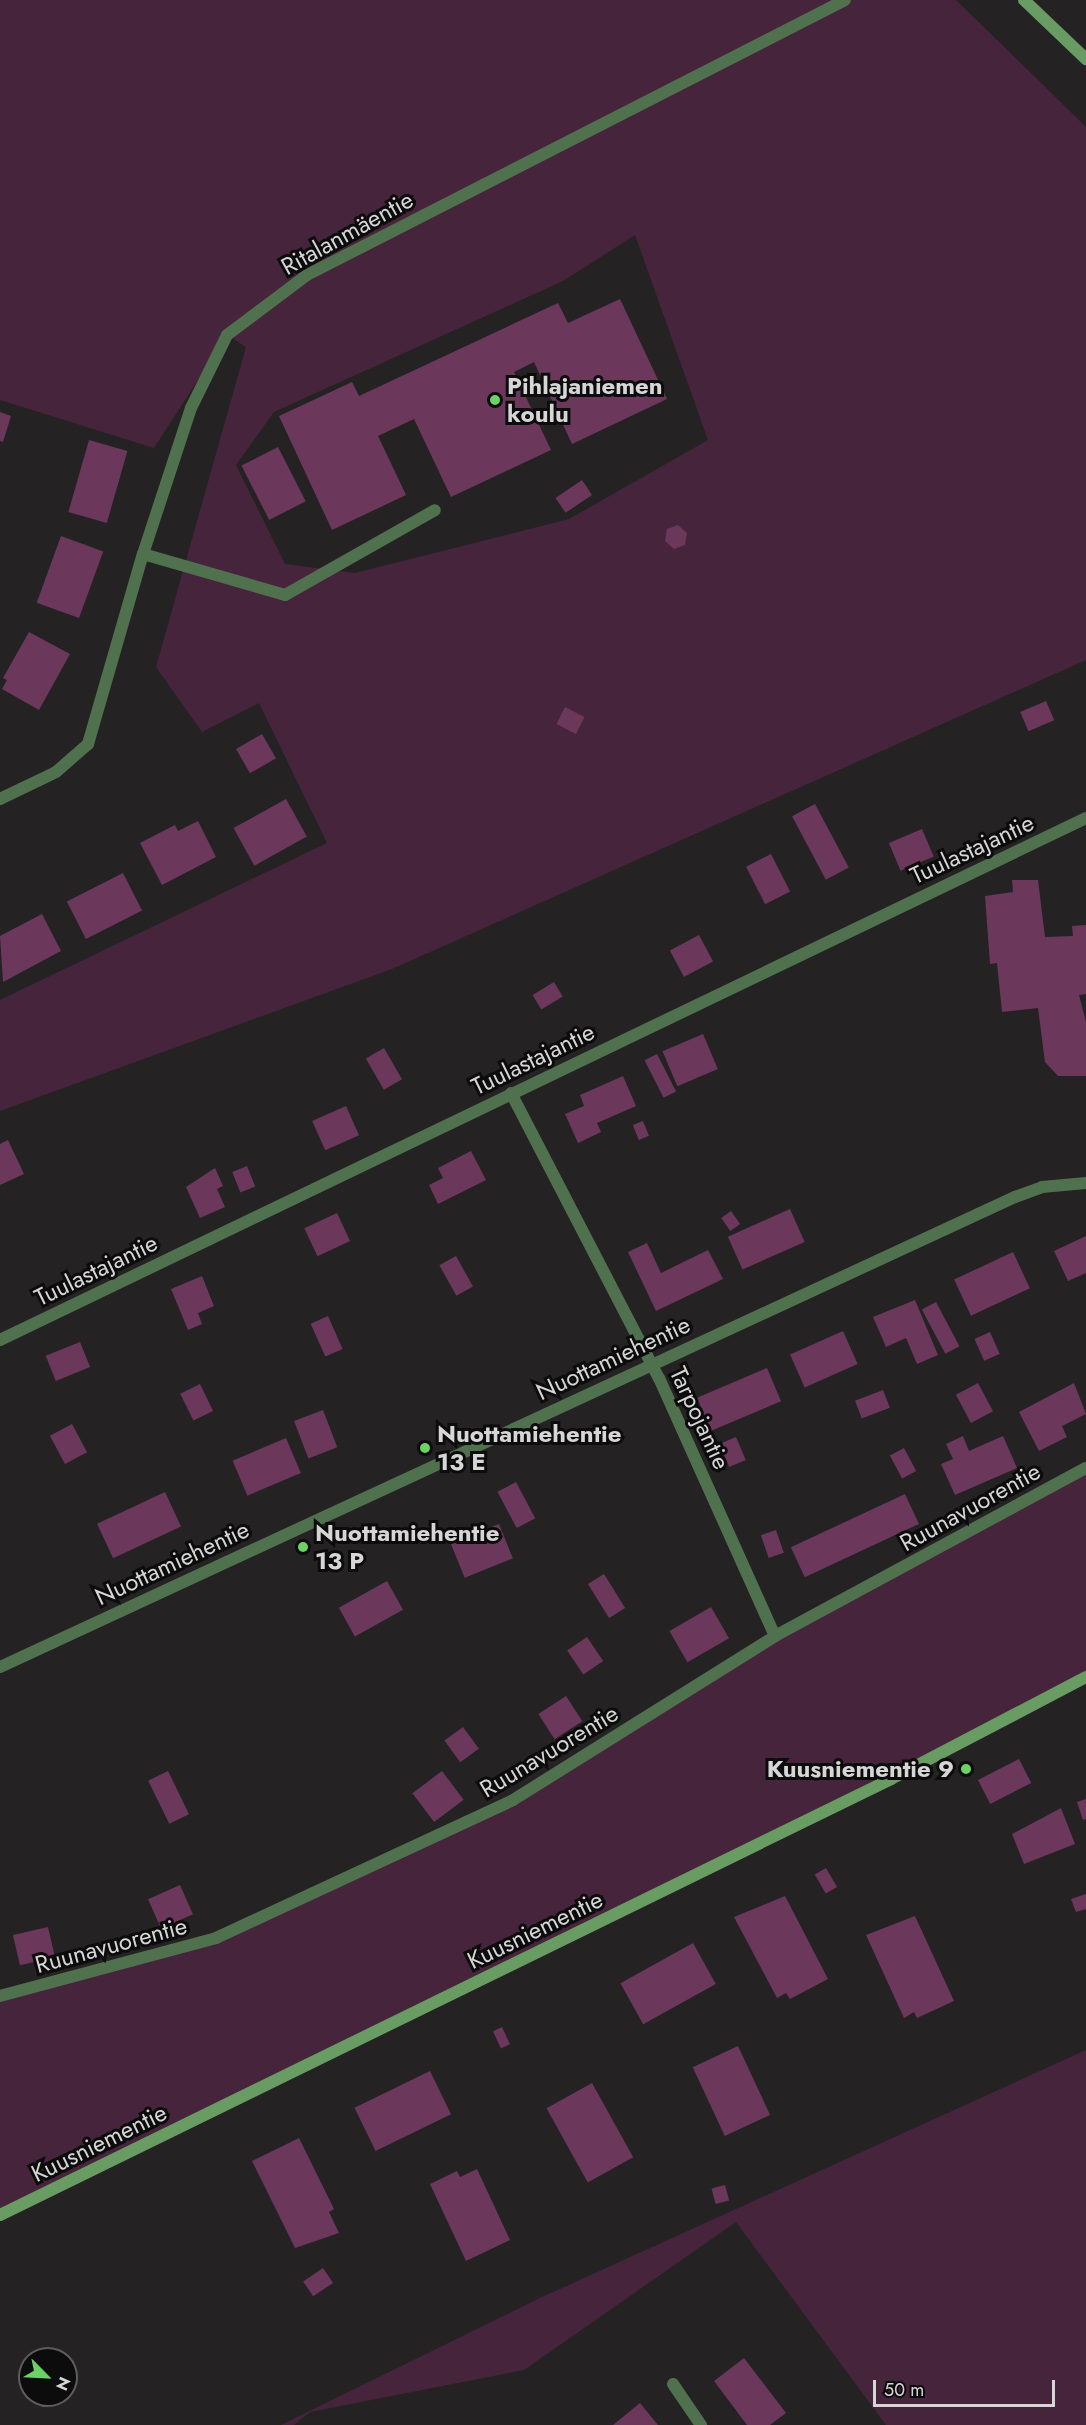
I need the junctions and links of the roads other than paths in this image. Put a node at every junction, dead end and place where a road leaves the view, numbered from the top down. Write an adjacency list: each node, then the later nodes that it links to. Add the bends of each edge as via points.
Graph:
1 (845, 0): 5 (street, Ritalanmäentie, via 307,275 227,335 191,408)
2 (1024, 0): 3 (street)
3 (1086, 59)
4 (435, 510): 5 (street, via 285,594)
5 (143, 554): 6 (street, Ritalanmäentie, via 105,699 88,744 56,772)
6 (0, 799)
7 (1086, 818): 8 (street, Tuulastajantie)
8 (511, 1093): 10 (street, Tuulastajantie); 11 (street, Tarpojantie)
9 (1086, 1183): 11 (street, Nuottamiehentie, via 1042,1187 1015,1197)
10 (0, 1340)
11 (651, 1364): 13 (street, Tarpojantie); 14 (street, Nuottamiehentie)
12 (1086, 1468): 13 (street, Ruunavuorentie)
13 (775, 1636): 16 (street, Ruunavuorentie, via 513,1800 216,1938)
14 (0, 1667)
15 (1086, 1677): 17 (street, Kuusniementie, via 891,1779)
16 (0, 1996)
17 (0, 2215)
18 (673, 2385): 19 (street)
19 (701, 2425)

